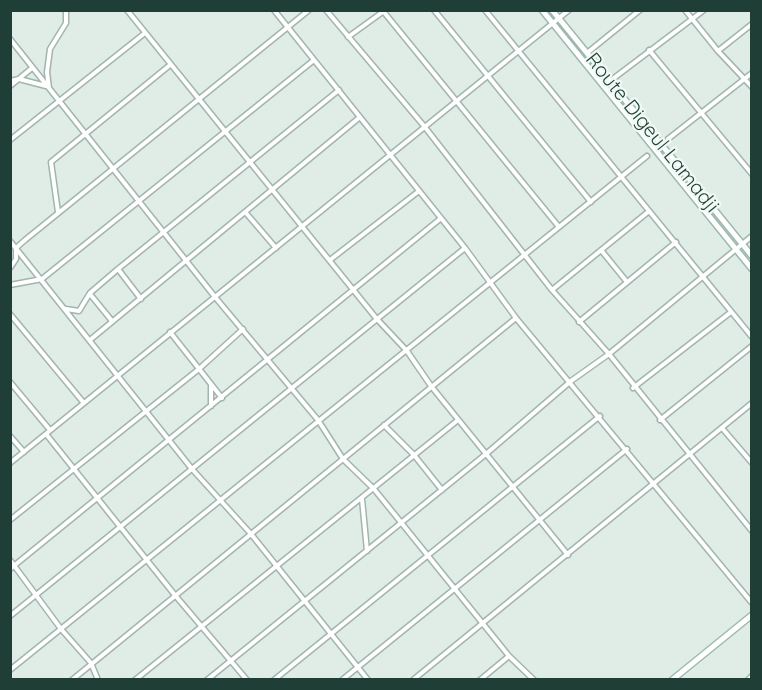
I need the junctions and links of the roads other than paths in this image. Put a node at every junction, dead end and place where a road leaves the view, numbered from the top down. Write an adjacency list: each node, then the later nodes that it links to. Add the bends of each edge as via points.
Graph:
1 (66, 10): 37 (street, via 66,23 50,49)
2 (127, 10): 20 (street)
3 (274, 10): 19 (street)
4 (309, 10): 19 (street)
5 (326, 10): 21 (street)
6 (434, 10): 31 (street)
7 (486, 10): 24 (street)
8 (542, 10): 17 (main road)
9 (552, 10): 15 (main road, Route Digeul Lamadji)
10 (569, 10): 15 (street)
11 (639, 10): 26 (street)
12 (685, 10): 16 (street)
13 (704, 10): 16 (street)
14 (384, 11): 21 (street); 41 (street)
15 (559, 18): 17 (street); 26 (main road, Route Digeul Lamadji)
16 (692, 20): 23 (street); 25 (street)
17 (553, 24): 24 (street); 74 (main road)
18 (752, 24): 25 (street)
19 (286, 27): 27 (street); 40 (street)
20 (145, 33): 28 (street); 42 (street)
21 (348, 37): 45 (street)
22 (10, 39): 29 (street)
23 (649, 50): 35 (street); 43 (street)
24 (519, 51): 31 (street); 55 (street)
25 (718, 51): 32 (street)
26 (587, 53): 35 (main road, Route Digeul Lamadji)
27 (314, 60): 39 (street); 46 (street)
28 (170, 65): 40 (street); 47 (street)
29 (32, 68): 33 (street); 37 (street)
30 (752, 73): 32 (street)
31 (488, 76): 41 (street); 59 (street)
32 (745, 78): 38 (street); 43 (street)
33 (19, 79): 34 (street); 36 (street); 37 (street)
34 (10, 81)
35 (610, 81): 70 (main road, Route Digeul Lamadji)
36 (10, 86)
37 (48, 87): 42 (street)
38 (752, 87)
39 (339, 90): 44 (street); 52 (street)
40 (198, 100): 46 (street); 53 (street)
41 (457, 100): 45 (street); 65 (street)
42 (59, 101): 47 (street); 49 (street)
43 (701, 112): 48 (street); 54 (street)
44 (360, 117): 50 (street); 56 (street)
45 (424, 126): 50 (street); 76 (street)
46 (226, 132): 52 (street); 58 (street)
47 (85, 134): 53 (street); 60 (street, via 51,162)
48 (668, 139)
49 (10, 140)
50 (390, 155): 57 (street); 64 (street)
51 (647, 156): 55 (street)
52 (251, 162): 56 (street); 66 (street)
53 (113, 168): 58 (street); 60 (street)
54 (752, 174)
55 (621, 177): 59 (street); 61 (street)
56 (274, 190): 62 (street); 64 (street)
57 (418, 191): 63 (street); 79 (street)
58 (139, 200): 66 (street); 84 (street)
59 (591, 202): 65 (street)
60 (58, 212): 71 (street)
61 (648, 212): 69 (street); 75 (street)
62 (246, 213): 72 (street); 78 (street)
63 (440, 219): 73 (street); 88 (street)
64 (303, 226): 72 (street); 79 (street)
65 (559, 227): 76 (street)
66 (164, 231): 78 (street); 81 (street)
67 (752, 236): 70 (street)
68 (10, 241): 71 (street)
69 (676, 242): 83 (street); 86 (street)
70 (741, 244): 74 (street); 77 (main road, Route Digeul Lamadji)
71 (16, 248): 80 (street, via 16,260); 84 (street)
72 (276, 248): 91 (street)
73 (465, 248): 85 (street); 97 (street)
74 (735, 249): 82 (main road); 83 (street)
75 (601, 250): 86 (street); 89 (street)
76 (525, 254): 85 (street); 89 (street)
77 (752, 256)
78 (187, 260): 91 (street); 92 (street)
79 (330, 260): 88 (street)
80 (10, 268)
81 (118, 269): 90 (street); 92 (street)
82 (752, 269)
83 (703, 276): 95 (street); 108 (street)
84 (42, 279): 87 (street); 93 (street)
85 (490, 282): 98 (street); 107 (street)
86 (627, 282): 100 (street)
87 (10, 285)
88 (355, 290): 97 (street); 109 (street)
89 (552, 290): 100 (street)
90 (90, 293): 94 (street); 99 (street)
91 (215, 297): 102 (street); 103 (street)
92 (141, 299): 99 (street)
93 (64, 309): 94 (street); 101 (street)
94 (79, 311): 101 (street, via 75,316)
95 (731, 312): 104 (street); 117 (street)
96 (10, 314): 119 (street)
97 (376, 318): 107 (street); 116 (street)
98 (516, 318): 112 (street); 115 (street)
99 (112, 321): 105 (street)
100 (579, 322): 108 (street)
101 (77, 324): 105 (street)
102 (243, 329): 109 (street); 110 (street)
103 (170, 332): 110 (street); 111 (street)
104 (752, 337)
105 (90, 340): 111 (street)
106 (752, 346): 126 (street)
107 (407, 351): 115 (street); 124 (street)
108 (609, 354): 112 (street); 117 (street)
109 (269, 359): 116 (street); 118 (street)
110 (199, 369): 114 (street); 122 (street)
111 (117, 374): 119 (street); 122 (street)
112 (571, 381): 123 (street); 135 (street)
113 (10, 382): 129 (street)
114 (211, 384): 118 (street); 121 (street)
115 (431, 386): 125 (street); 127 (street)
116 (291, 388): 124 (street); 141 (street)
117 (633, 388): 126 (street)
118 (222, 398): 121 (street)
119 (83, 402): 129 (street)
120 (752, 403): 128 (street)
121 (211, 406): 132 (street)
122 (146, 410): 132 (street); 142 (street)
123 (600, 416): 133 (street); 144 (street)
124 (318, 420): 138 (street); 149 (street)
125 (458, 420): 135 (street); 136 (street)
126 (660, 420): 137 (street)
127 (384, 425): 136 (street); 138 (street)
128 (722, 428): 137 (street); 140 (street)
129 (50, 430): 130 (street)
130 (46, 434): 134 (street); 142 (street)
131 (10, 436): 134 (street)
132 (171, 440): 141 (street); 148 (street)
133 (627, 449): 143 (street); 151 (street)
134 (24, 452): 139 (street)
135 (486, 454): 144 (street); 146 (street)
136 (414, 455): 145 (street); 146 (street)
137 (689, 455): 143 (street); 154 (street)
138 (343, 459): 145 (street); 155 (street)
139 (10, 463)
140 (752, 463)
141 (192, 469): 149 (street); 153 (street)
142 (74, 470): 148 (street); 150 (street)
143 (654, 482): 158 (street); 168 (street)
144 (512, 486): 151 (street); 157 (street)
145 (374, 489): 147 (street); 152 (street)
146 (442, 490): 152 (street)
147 (362, 498): 156 (street); 162 (street)
148 (97, 499): 153 (street); 161 (street)
149 (220, 502): 155 (street); 159 (street)
150 (10, 519)
151 (540, 521): 158 (street); 164 (street)
152 (402, 523): 156 (street); 157 (street)
153 (121, 528): 159 (street); 166 (street)
154 (752, 531)
155 (251, 534): 162 (street); 165 (street)
156 (367, 551): 167 (street)
157 (427, 555): 164 (street); 174 (street)
158 (568, 555): 171 (street)
159 (148, 559): 165 (street); 173 (street)
160 (10, 560): 161 (street)
161 (15, 565): 163 (street); 166 (street)
162 (277, 565): 167 (street); 172 (street)
163 (10, 569)
164 (455, 589): 171 (street); 178 (street)
165 (174, 594): 172 (street); 177 (street)
166 (36, 596): 170 (street); 173 (street)
167 (305, 600): 174 (street); 176 (street)
168 (752, 603)
169 (752, 615): 194 (main road)
170 (10, 616)
171 (482, 623): 175 (street); 191 (street)
172 (201, 624): 176 (street); 185 (street)
173 (61, 629): 177 (street); 179 (street)
174 (331, 633): 178 (street); 188 (street)
175 (508, 656): 192 (street); 193 (street)
176 (232, 659): 186 (street); 187 (street)
177 (91, 663): 180 (street); 184 (street)
178 (358, 666): 189 (street); 190 (street)
179 (10, 670)
180 (80, 672): 182 (street); 183 (street)
181 (752, 676): 195 (street)
182 (72, 680)
183 (78, 680)
184 (98, 680)
185 (135, 680)
186 (207, 680)
187 (248, 680)
188 (274, 680)
189 (342, 680)
190 (368, 680)
191 (413, 680)
192 (480, 680)
193 (534, 680)
194 (672, 680)
195 (748, 680)

